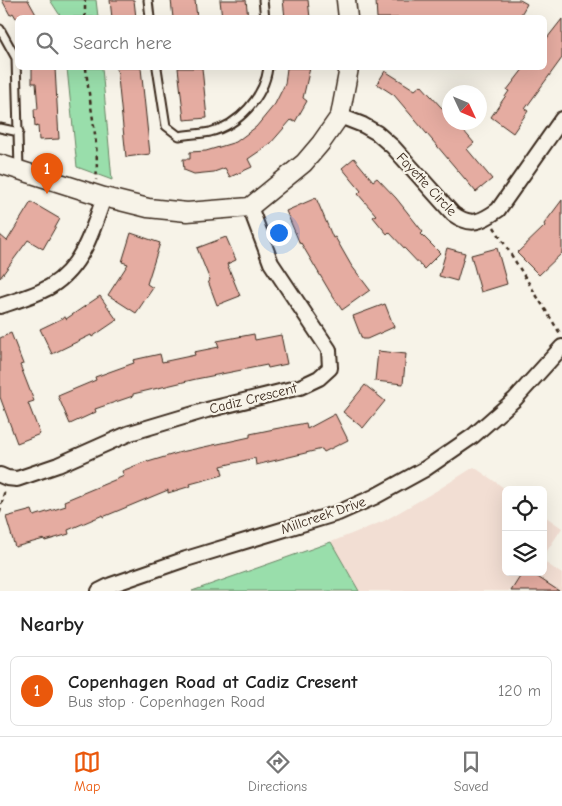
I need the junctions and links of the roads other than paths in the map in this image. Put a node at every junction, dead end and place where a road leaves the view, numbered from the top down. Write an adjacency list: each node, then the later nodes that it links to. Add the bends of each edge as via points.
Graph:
1 (148, 0): 4 (lane)
2 (263, 0): 5 (lane)
3 (346, 0): 6 (street)
4 (150, 15)
5 (265, 15)
6 (348, 15)
7 (0, 29): 8 (lane)
8 (15, 56)
9 (16, 70): 16 (lane)
10 (158, 70): 11 (lane, via 166,126 178,136 211,132 235,121 254,102)
11 (268, 70)
12 (349, 70): 13 (street)
13 (340, 116): 14 (street, Fayette Circle, via 377,133 458,218 474,222 498,210); 20 (street, via 304,163)
14 (562, 119)
15 (0, 128): 16 (lane)
16 (19, 132): 18 (lane)
17 (0, 164): 18 (street)
18 (19, 170): 19 (street)
19 (99, 196): 20 (street, via 148,208 187,212); 21 (street, via 87,245 68,272 50,287)
20 (250, 206): 23 (street, Cadiz Crescent, via 271,263 329,350 330,368 319,378 300,387 130,433 17,479)
21 (0, 306)
22 (562, 347): 24 (street, Millcreek Drive, via 515,398 473,436 425,469 374,497 338,513 186,559)
23 (4, 477)
24 (99, 591)

